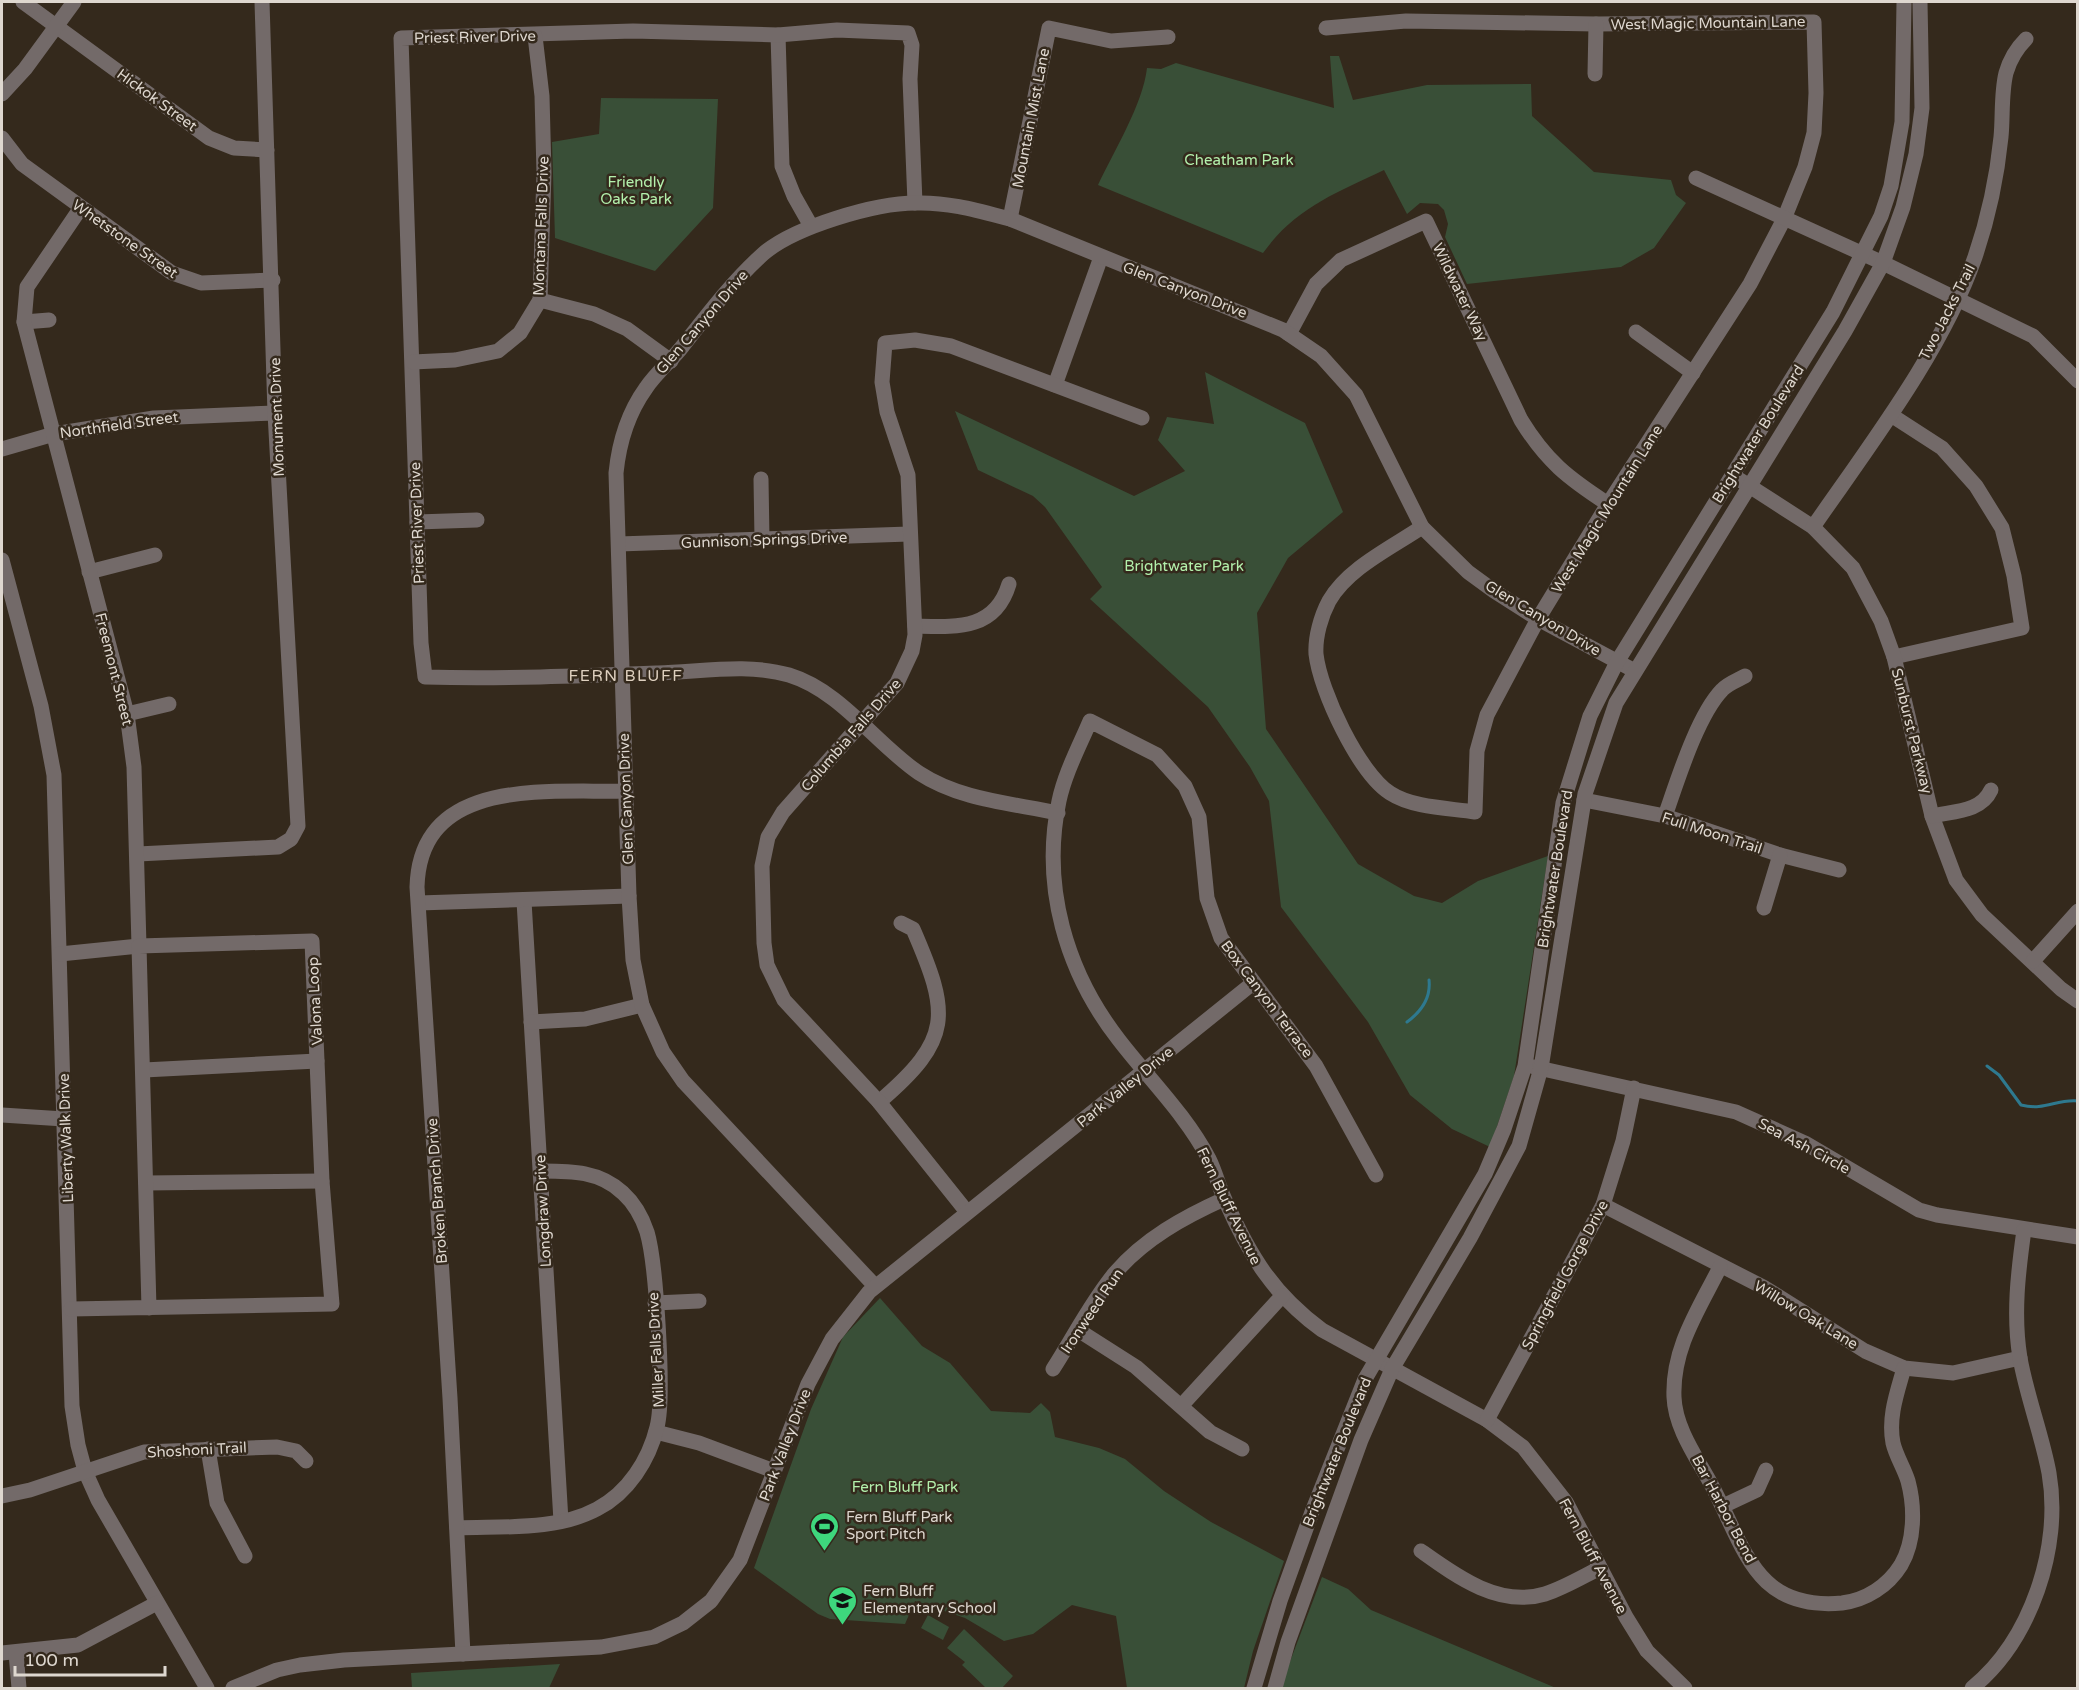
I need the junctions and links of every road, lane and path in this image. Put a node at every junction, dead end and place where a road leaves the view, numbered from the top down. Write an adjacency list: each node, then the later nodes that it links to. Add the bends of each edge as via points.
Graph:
1 (23, 2): 9 (street, Hickok Street)
2 (74, 2): 9 (street)
3 (262, 2): 18 (street, Monument Drive)
4 (1904, 2): 25 (street, Brightwater Boulevard, via 1902,122 1891,186)
5 (1920, 2): 7 (street, Brightwater Boulevard)
6 (1927, 2): 7 (street)
7 (1921, 23): 27 (street, Brightwater Boulevard, via 1922,108 1916,154)
8 (1596, 24): 10 (street, West Magic Mountain Lane, via 1406,21); 15 (street); 23 (street, West Magic Mountain Lane, via 1814,22 1814,133)
9 (57, 26): 16 (street); 18 (street, Hickok Street, via 209,138 234,147)
10 (1326, 27)
11 (778, 35): 12 (street, Priest River Drive, via 633,31); 20 (street, Priest River Drive, via 837,30 908,33 912,45); 24 (street, via 782,166)
12 (535, 36): 30 (street, Montana Falls Drive, via 542,96 544,173); 36 (street, Priest River Drive, via 401,38)
13 (1168, 37): 22 (street, Mountain Mist Lane, via 1111,41 1050,28)
14 (2026, 39): 29 (street, Two Jacks Trail, via 2015,50 2005,75 2001,141 1992,194 1974,258)
15 (1595, 74)
16 (2, 94)
17 (2, 138): 21 (street, Whetstone Street, via 22,164)
18 (267, 150): 28 (street, Monument Drive)
19 (1696, 178): 23 (street)
20 (915, 202): 22 (street, Glen Canyon Drive, via 964,206); 24 (street, Glen Canyon Drive)
21 (81, 209): 28 (street, Whetstone Street, via 183,279 201,283); 32 (street, Freemont Street, via 32,277 24,297)
22 (1010, 219): 26 (street, Glen Canyon Drive)
23 (1784, 219): 25 (street); 37 (street, West Magic Mountain Lane, via 1750,284)
24 (811, 226): 35 (street, Glen Canyon Drive, via 765,252 731,284)
25 (1864, 254): 27 (street); 45 (street, Brightwater Boulevard)
26 (1101, 257): 34 (street, Glen Canyon Drive); 39 (street)
27 (1883, 263): 29 (street); 47 (street, Brightwater Boulevard)
28 (273, 280): 40 (street, Monument Drive)
29 (1957, 298): 38 (street, via 2033,336); 41 (street, Two Jacks Trail)
30 (540, 300): 35 (street, via 627,329); 36 (street, Montana Falls Drive, via 520,333 498,351 454,360)
31 (49, 320): 32 (street)
32 (24, 322): 43 (street, Freemont Street)
33 (1635, 332): 37 (street)
34 (1289, 334): 48 (street, Wildwater Way, via 1316,285 1341,260 1426,221 1538,448 1569,478); 51 (street, Glen Canyon Drive, via 1321,356 1356,395)
35 (671, 361): 55 (street, Glen Canyon Drive, via 646,387 621,440 616,473)
36 (413, 362): 50 (street, Priest River Drive)
37 (1693, 373): 48 (street, West Magic Mountain Lane)
38 (2078, 381)
39 (1055, 384): 42 (street, Columbia Falls Drive); 53 (street, Columbia Falls Drive, via 951,346 915,340 885,343 882,382 887,412 908,475)
40 (275, 413): 43 (street, Northfield Street, via 154,418); 77 (street, Monument Drive, via 296,831 278,847)
41 (1891, 415): 52 (street, Two Jacks Trail); 62 (street, via 1942,448 1976,486 2002,528 2022,628)
42 (1142, 418)
43 (54, 434): 44 (street, Northfield Street); 58 (street, Freemont Street)
44 (2, 449)
45 (1732, 476): 47 (street, Sunburst Parkway); 63 (street, Brightwater Boulevard)
46 (761, 479): 54 (street)
47 (1749, 485): 52 (street, Sunburst Parkway); 64 (street, Brightwater Boulevard)
48 (1608, 504): 60 (street, West Magic Mountain Lane)
49 (477, 520): 50 (street)
50 (417, 522): 65 (street, Priest River Drive, via 425,677)
51 (1422, 527): 60 (street, Glen Canyon Drive, via 1468,572); 60 (street, West Magic Mountain Lane, via 1347,579 1330,600 1320,622 1316,652 1323,685 1355,752 1371,777 1391,794 1413,802 1475,812 1477,751 1487,715)
52 (1813, 527): 62 (street, Sunburst Parkway, via 1853,568 1881,621)
53 (909, 534): 54 (street, Gunnison Springs Drive); 61 (street, Columbia Falls Drive)
54 (762, 539): 55 (street, Gunnison Springs Drive)
55 (619, 544): 65 (street, Glen Canyon Drive)
56 (155, 555): 58 (street)
57 (2, 560): 87 (street, Liberty Walk Drive, via 41,706 54,775)
58 (89, 572): 68 (street, Freemont Street)
59 (1008, 584): 61 (street, via 1000,606 983,618 948,627)
60 (1538, 619): 63 (street, Glen Canyon Drive)
61 (915, 626): 70 (street, Columbia Falls Drive, via 905,672)
62 (1894, 657): 76 (street, Sunburst Parkway)
63 (1617, 662): 64 (street, Glen Canyon Drive); 94 (street, Brightwater Boulevard, via 1590,716 1563,803)
64 (1635, 671): 73 (street, Brightwater Boulevard, via 1603,737)
65 (624, 675): 70 (street, via 772,671 818,688); 72 (street, Glen Canyon Drive)
66 (1746, 676): 75 (street, via 1722,689 1701,725)
67 (169, 704): 68 (street)
68 (127, 714): 77 (street, Freemont Street)
69 (1090, 721): 74 (street, Fern Bluff Avenue, via 1067,777); 89 (street, Box Canyon Terrace, via 1157,755 1185,786 1199,817 1207,897 1214,922 1225,946)
70 (861, 724): 74 (street, via 907,764 941,785 990,800); 99 (street, Columbia Falls Drive, via 783,812 768,837 762,866 764,943 767,965 784,1000)
71 (1992, 790): 76 (street, via 1979,806)
72 (625, 791): 80 (street, Glen Canyon Drive); 82 (street, Broken Branch Drive, via 495,796 458,810 441,825 425,850 420,865)
73 (1584, 800): 75 (street, Full Moon Trail); 95 (street, Brightwater Boulevard)
74 (1058, 813): 97 (street, Fern Bluff Avenue, via 1053,867 1066,943 1103,1019)
75 (1665, 816): 78 (street, Full Moon Trail)
76 (1932, 816): 88 (street, Sunburst Parkway, via 1946,857 1970,901)
77 (138, 854): 86 (street, Freemont Street)
78 (1780, 855): 79 (street, Full Moon Trail); 83 (street)
79 (1839, 870)
80 (629, 896): 81 (street); 91 (street, Glen Canyon Drive, via 633,960)
81 (524, 901): 82 (street); 92 (street, Longdraw Drive)
82 (419, 903): 136 (street, Broken Branch Drive)
83 (1764, 908)
84 (2078, 911): 88 (street)
85 (901, 923): 99 (street, via 913,929 937,991 939,1013 932,1042 920,1065)
86 (139, 946): 87 (street); 93 (street, Valona Loop, via 312,941); 96 (street)
87 (60, 954): 101 (street, Liberty Walk Drive)
88 (2033, 961): 90 (street, Sunburst Parkway)
89 (1254, 983): 97 (street, Park Valley Drive); 103 (street, Box Canyon Terrace, via 1316,1066)
90 (2078, 1001)
91 (642, 1005): 92 (street, via 592,1018); 112 (street, Glen Canyon Drive, via 663,1052 683,1080)
92 (531, 1022): 102 (street, Longdraw Drive)
93 (317, 1061): 96 (street); 104 (street, Valona Loop)
94 (1525, 1066): 95 (street, Sea Ash Circle); 120 (street, Brightwater Boulevard, via 1485,1174)
95 (1541, 1068): 98 (street, Sea Ash Circle); 123 (street, Brightwater Boulevard, via 1519,1146)
96 (144, 1070): 105 (street)
97 (1144, 1072): 106 (street, Fern Bluff Avenue, via 1184,1121 1209,1160); 108 (street, Park Valley Drive)
98 (1634, 1088): 107 (street, Springfield Gorge Drive); 109 (street, Sea Ash Circle, via 1756,1120 1806,1143 1919,1210)
99 (879, 1102): 108 (street, Columbia Falls Drive)
100 (2, 1115): 101 (street)
101 (64, 1119): 117 (street, Liberty Walk Drive)
102 (542, 1171): 115 (street, Miller Falls Drive, via 584,1172 624,1194 638,1212 646,1232); 135 (street, Longdraw Drive)
103 (1376, 1175)
104 (322, 1180): 105 (street); 116 (street, Valona Loop, via 332,1304)
105 (146, 1183): 116 (street)
106 (1224, 1199): 113 (street, Fern Bluff Avenue, via 1255,1263); 118 (street, Ironweed Run, via 1172,1224 1128,1260 1107,1284)
107 (1603, 1205): 111 (street, Willow Oak Lane); 125 (street, Springfield Gorge Drive)
108 (967, 1212): 112 (street, Park Valley Drive)
109 (2024, 1230): 110 (street, Sea Ash Circle); 119 (street, via 2017,1297)
110 (2078, 1237)
111 (1720, 1267): 121 (street, Willow Oak Lane, via 1765,1288 1865,1351); 134 (street, Bar Harbor Bend, via 1681,1344 1675,1364 1674,1399 1683,1431)
112 (875, 1286): 132 (street, Park Valley Drive, via 847,1318 819,1361)
113 (1282, 1296): 120 (street, Fern Bluff Avenue, via 1322,1330); 124 (street)
114 (699, 1301): 115 (street)
115 (655, 1303): 126 (street, Miller Falls Drive, via 660,1386)
116 (149, 1308): 117 (street, Valona Loop)
117 (71, 1309): 131 (street, Liberty Walk Drive, via 73,1418)
118 (1078, 1330): 122 (street, Ironweed Run); 124 (street, via 1117,1353)
119 (2020, 1358): 121 (street, Willow Oak Lane, via 1953,1372); 149 (street, via 2049,1473 2053,1508 2050,1540 2024,1619 2009,1645)
120 (1376, 1361): 123 (street, Fern Bluff Avenue); 146 (street, Brightwater Boulevard, via 1365,1379 1312,1512)
121 (1904, 1368): 134 (street, Bar Harbor Bend, via 1892,1411 1893,1444 1908,1481 1913,1515 1910,1540 1901,1564 1883,1587 1854,1601 1817,1605 1795,1600 1776,1590 1747,1558)
122 (1053, 1369)
123 (1392, 1369): 125 (street, Fern Bluff Avenue); 147 (street, Brightwater Boulevard, via 1361,1440 1288,1642)
124 (1182, 1405): 128 (street, via 1210,1431)
125 (1487, 1420): 139 (street, Fern Bluff Avenue, via 1514,1439 1536,1462 1566,1502)
126 (656, 1432): 132 (street, via 699,1443); 135 (street, Miller Falls Drive, via 643,1464 617,1495 597,1509)
127 (208, 1449): 129 (street, Shoshoni Trail, via 287,1448); 131 (street, Shoshoni Trail, via 144,1452); 138 (street, via 217,1503)
128 (1242, 1449)
129 (306, 1461)
130 (1766, 1470): 134 (street, via 1757,1490)
131 (85, 1472): 133 (street, Shoshoni Trail); 140 (street, Liberty Walk Drive)
132 (774, 1472): 142 (street, Park Valley Drive, via 748,1545 732,1574 711,1601 683,1623 628,1644)
133 (2, 1496)
134 (1723, 1506)
135 (561, 1521): 136 (street, Miller Falls Drive)
136 (457, 1528): 142 (street, Broken Branch Drive)
137 (1421, 1551): 139 (street, via 1485,1590 1515,1597 1544,1594)
138 (245, 1556)
139 (1600, 1568): 148 (street, Fern Bluff Avenue, via 1647,1651)
140 (157, 1602): 141 (street, via 78,1645); 144 (street, Liberty Walk Drive)
141 (9, 1653): 143 (street)
142 (463, 1654): 145 (street, Park Valley Drive, via 300,1665 277,1670)
143 (19, 1689)
144 (207, 1689)
145 (233, 1689)
146 (1254, 1689)
147 (1275, 1689)
148 (1685, 1689)
149 (1972, 1689)

